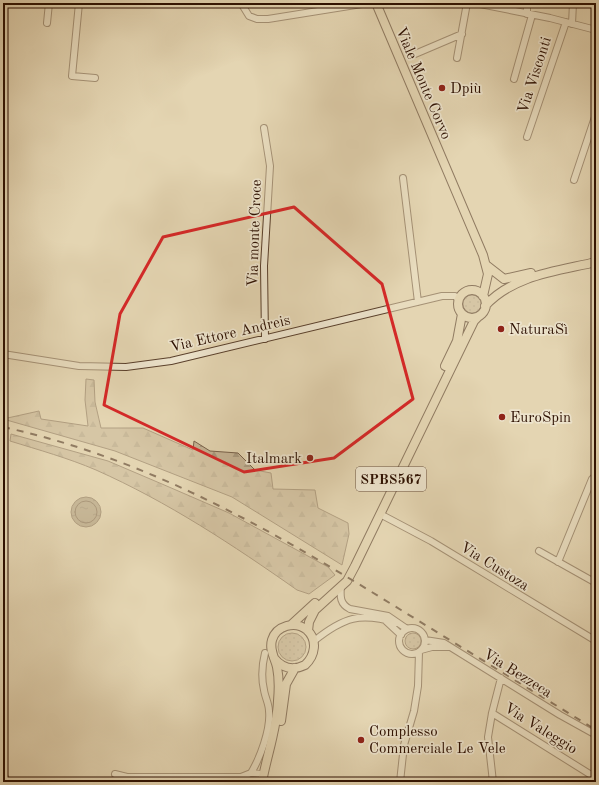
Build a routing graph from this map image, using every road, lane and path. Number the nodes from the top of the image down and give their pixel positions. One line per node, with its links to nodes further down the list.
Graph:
1 (49, 3): 13 (street)
2 (79, 3): 19 (street)
3 (241, 3): 11 (street)
4 (368, 3): 10 (street)
5 (376, 3): 26 (main road, Viale Monte Corvo)
6 (467, 3): 16 (street)
7 (475, 3): 12 (street)
8 (527, 3): 12 (street)
9 (573, 3): 14 (street, Via Visconti)
10 (365, 4): 11 (street)
11 (325, 6)
12 (530, 15): 14 (street); 20 (street)
13 (47, 23)
14 (569, 23): 15 (street); 23 (street, Via Visconti)
15 (596, 30)
16 (462, 34): 17 (street); 18 (street)
17 (415, 54)
18 (457, 58)
19 (95, 78)
20 (514, 79)
21 (596, 114): 25 (street)
22 (264, 128): 38 (street, Via monte Croce)
23 (527, 137)
24 (403, 178): 34 (street)
25 (574, 180)
26 (478, 246): 29 (main road, Viale Monte Corvo); 31 (main road)
27 (596, 258): 30 (main road)
28 (596, 262): 35 (main road)
29 (486, 265): 30 (main road); 32 (main road)
30 (523, 275): 32 (main road)
31 (472, 290): 32 (main road); 33 (main road)
32 (484, 296): 35 (main road)
33 (459, 300): 34 (street, Via Ettore Andreis); 36 (main road)
34 (418, 302): 38 (street, Via Ettore Andreis)
35 (486, 306): 37 (main road)
36 (462, 314): 37 (main road); 48 (main road, SPBS567)
37 (479, 316): 41 (main road, SPBS567)
38 (265, 339): 39 (street, Via Ettore Andreis)
39 (3, 354)
40 (596, 475): 43 (street)
41 (380, 514): 45 (main road, SPBS567); 54 (street, Via Custoza)
42 (539, 551): 43 (street)
43 (558, 562): 44 (street)
44 (596, 583)
45 (342, 586): 47 (street, Via Bezzeca); 50 (main road, SPBS567)
46 (385, 620): 47 (street, Via Bezzeca); 51 (street); 53 (street, Via Bezzeca)
47 (397, 623): 49 (street, Via Bezzeca)
48 (291, 625): 50 (main road); 58 (main road)
49 (407, 629): 51 (street); 52 (street, Via Bezzeca)
50 (308, 631): 53 (main road)
51 (401, 635): 56 (street)
52 (425, 640): 55 (street, Via Bezzeca); 56 (street)
53 (314, 641): 59 (main road)
54 (596, 641)
55 (450, 648): 56 (street); 60 (street, Via Bezzeca)
56 (420, 651): 69 (street)
57 (265, 653): 63 (street)
58 (274, 658): 59 (main road); 67 (main road)
59 (295, 668): 67 (main road)
60 (501, 678): 61 (street); 62 (street, Via Bezzeca)
61 (492, 713): 66 (street, Via Valeggio); 70 (street)
62 (596, 735)
63 (251, 773): 65 (street); 67 (street)
64 (3, 774): 68 (street)
65 (115, 774)
66 (596, 778)
67 (264, 779)
68 (8, 782)
69 (400, 782)
70 (492, 782)

